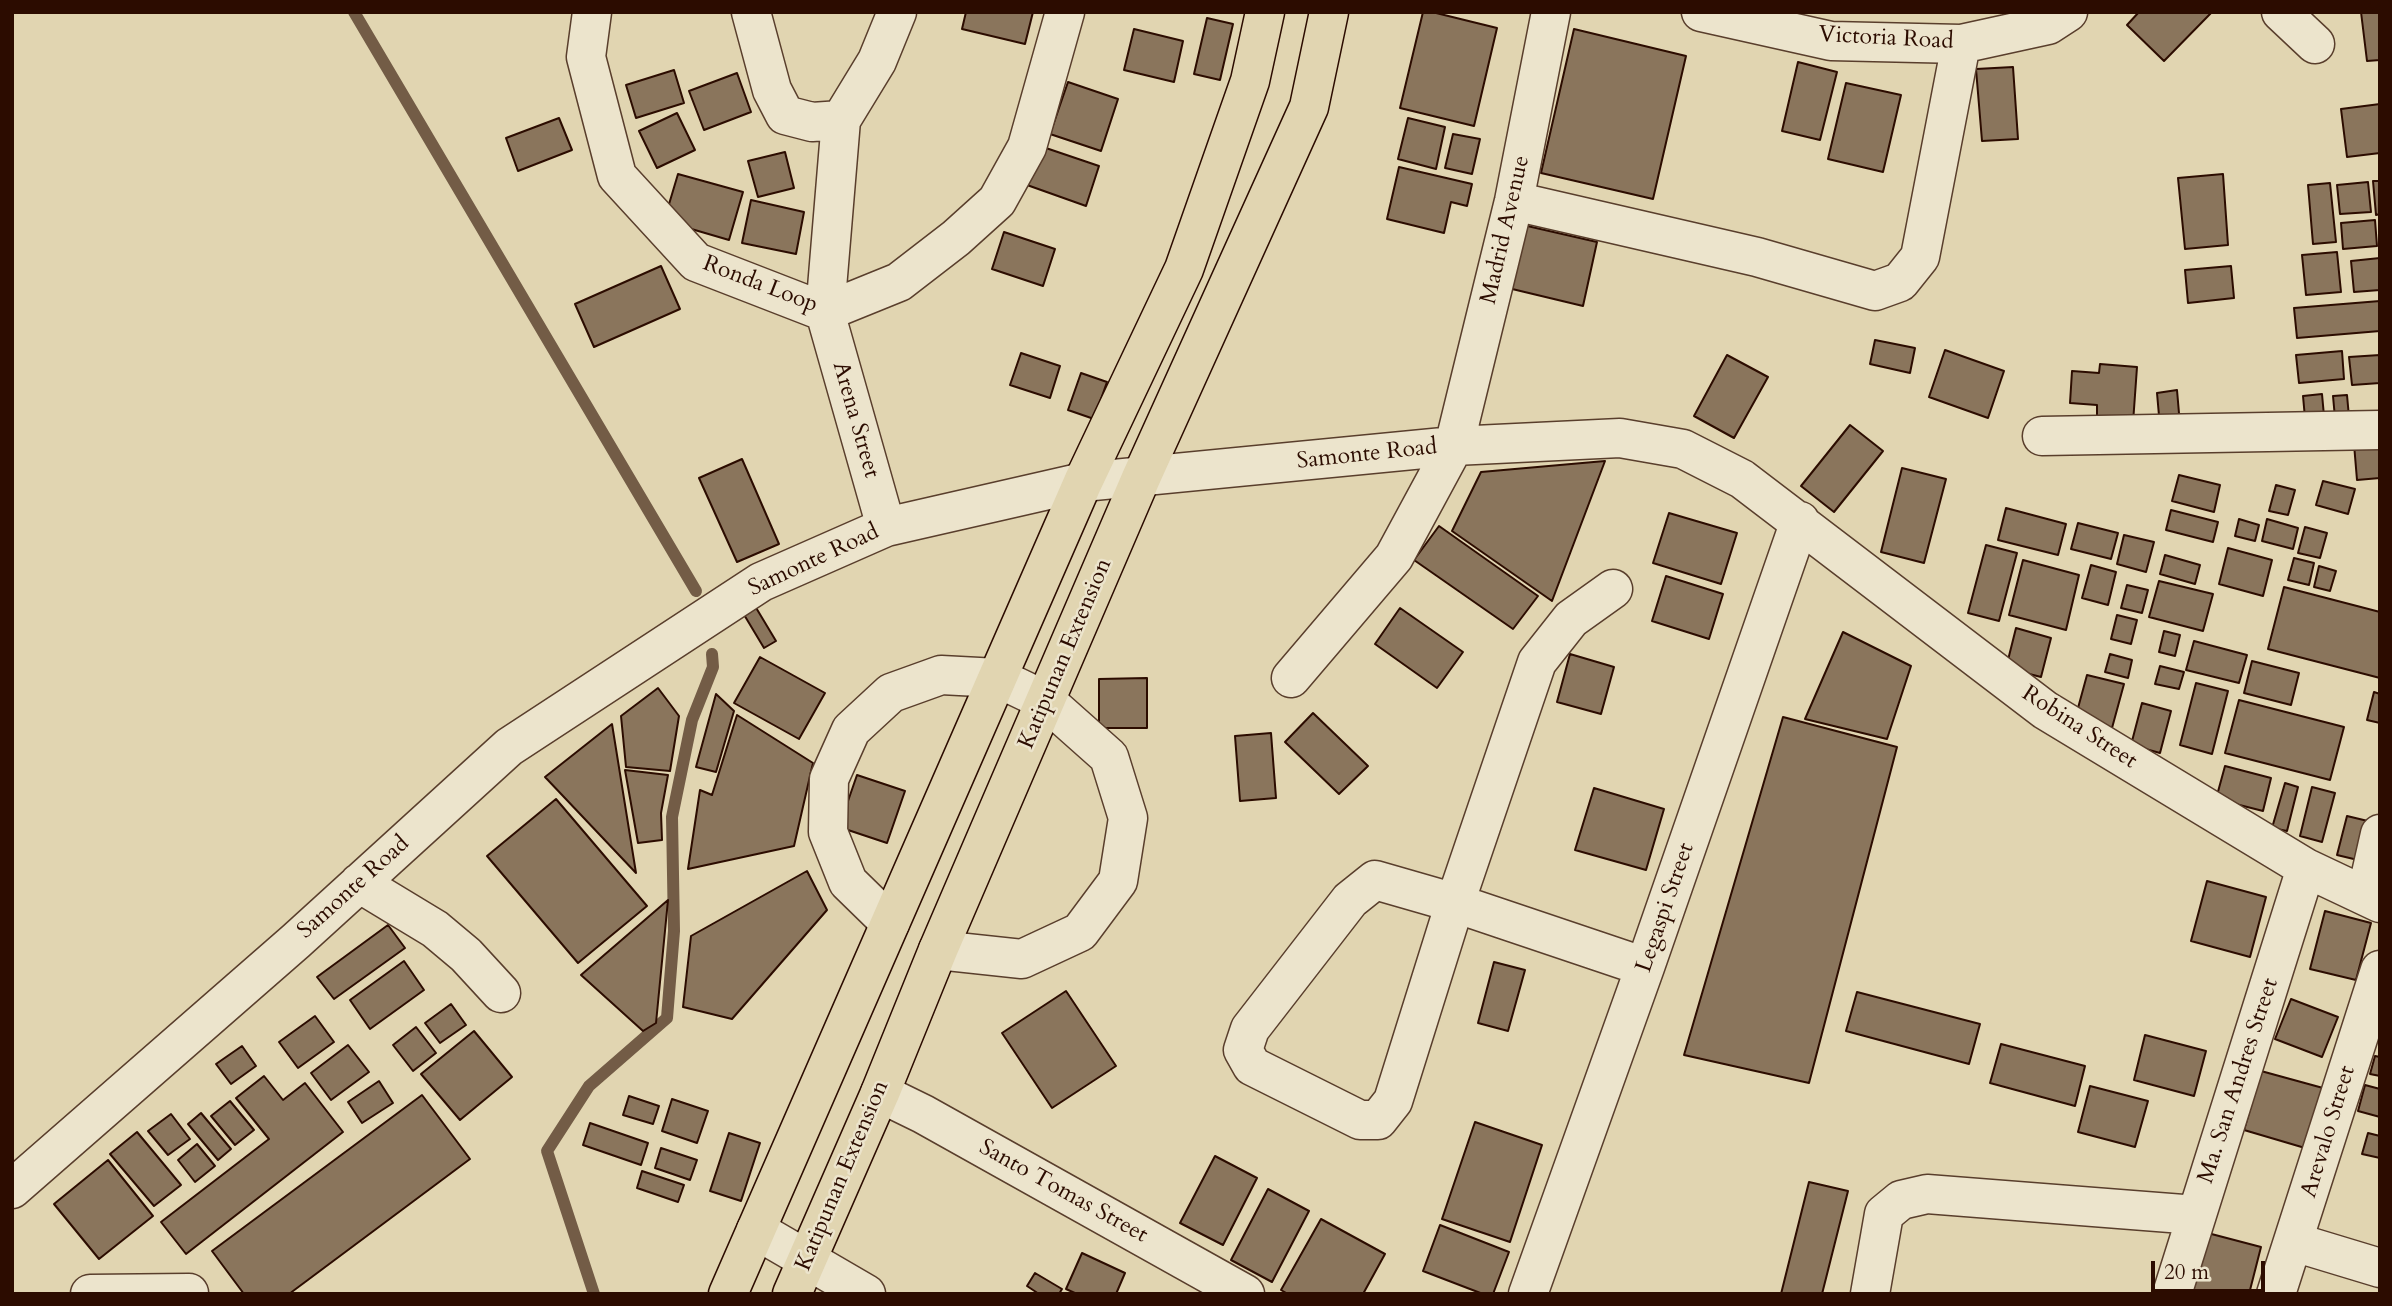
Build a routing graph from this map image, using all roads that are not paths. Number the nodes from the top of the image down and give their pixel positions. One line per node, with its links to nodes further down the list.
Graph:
1 (592, 12): 15 (street, Ronda Loop)
2 (751, 12): 13 (street)
3 (897, 12): 13 (street)
4 (1065, 12): 15 (street, Ronda Loop)
5 (1265, 12): 20 (main road)
6 (1329, 12): 19 (main road, Katipunan Extension)
7 (1551, 12): 14 (street, Madrid Avenue)
8 (1701, 12): 11 (street, Victoria Road)
9 (2068, 12): 11 (street, Victoria Road)
10 (2281, 12): 12 (street)
11 (1961, 44): 14 (street)
12 (2315, 44)
13 (841, 120): 15 (street, Arena Street)
14 (1514, 201): 18 (street, Madrid Avenue)
15 (825, 312): 22 (street, Arena Street)
16 (2380, 430): 17 (street)
17 (2042, 436)
18 (1454, 446): 19 (street, Samonte Road); 21 (street, Samonte Road); 25 (street, Madrid Avenue)
19 (1141, 478): 20 (street, Samonte Road); 26 (main road, Katipunan Extension)
20 (1083, 482): 22 (street, Samonte Road); 24 (main road)
21 (1800, 521): 28 (street, Robina Street); 34 (street, Legaspi Street)
22 (886, 527): 29 (street, Samonte Road)
23 (1614, 589): 31 (street)
24 (998, 678): 26 (street); 32 (main road); 32 (street)
25 (1291, 678)
26 (1046, 701): 33 (main road, Katipunan Extension); 33 (street)
27 (2380, 834): 30 (street)
28 (2306, 868): 30 (street, Robina Street); 39 (street, Ma. San Andres Street)
29 (359, 883): 36 (street); 38 (street, Samonte Road)
30 (2373, 899)
31 (1455, 903): 31 (street); 34 (street)
32 (890, 923): 40 (main road)
33 (938, 950): 37 (main road, Katipunan Extension)
34 (1646, 967): 50 (street, Legaspi Street)
35 (2380, 970): 41 (street, Arevalo Street)
36 (500, 993)
37 (880, 1093): 42 (main road, Katipunan Extension); 49 (street, Santo Tomas Street)
38 (12, 1189)
39 (2196, 1215): 51 (street); 52 (street, Ma. San Andres Street)
40 (756, 1230): 42 (street); 46 (main road)
41 (2294, 1242): 43 (street); 53 (street, Arevalo Street)
42 (808, 1260): 47 (main road, Katipunan Extension); 48 (street)
43 (2380, 1268)
44 (189, 1293): 45 (street)
45 (90, 1294)
46 (728, 1294)
47 (792, 1294)
48 (866, 1294)
49 (1245, 1294)
50 (1528, 1294)
51 (1870, 1294)
52 (2172, 1294)
53 (2276, 1294)

